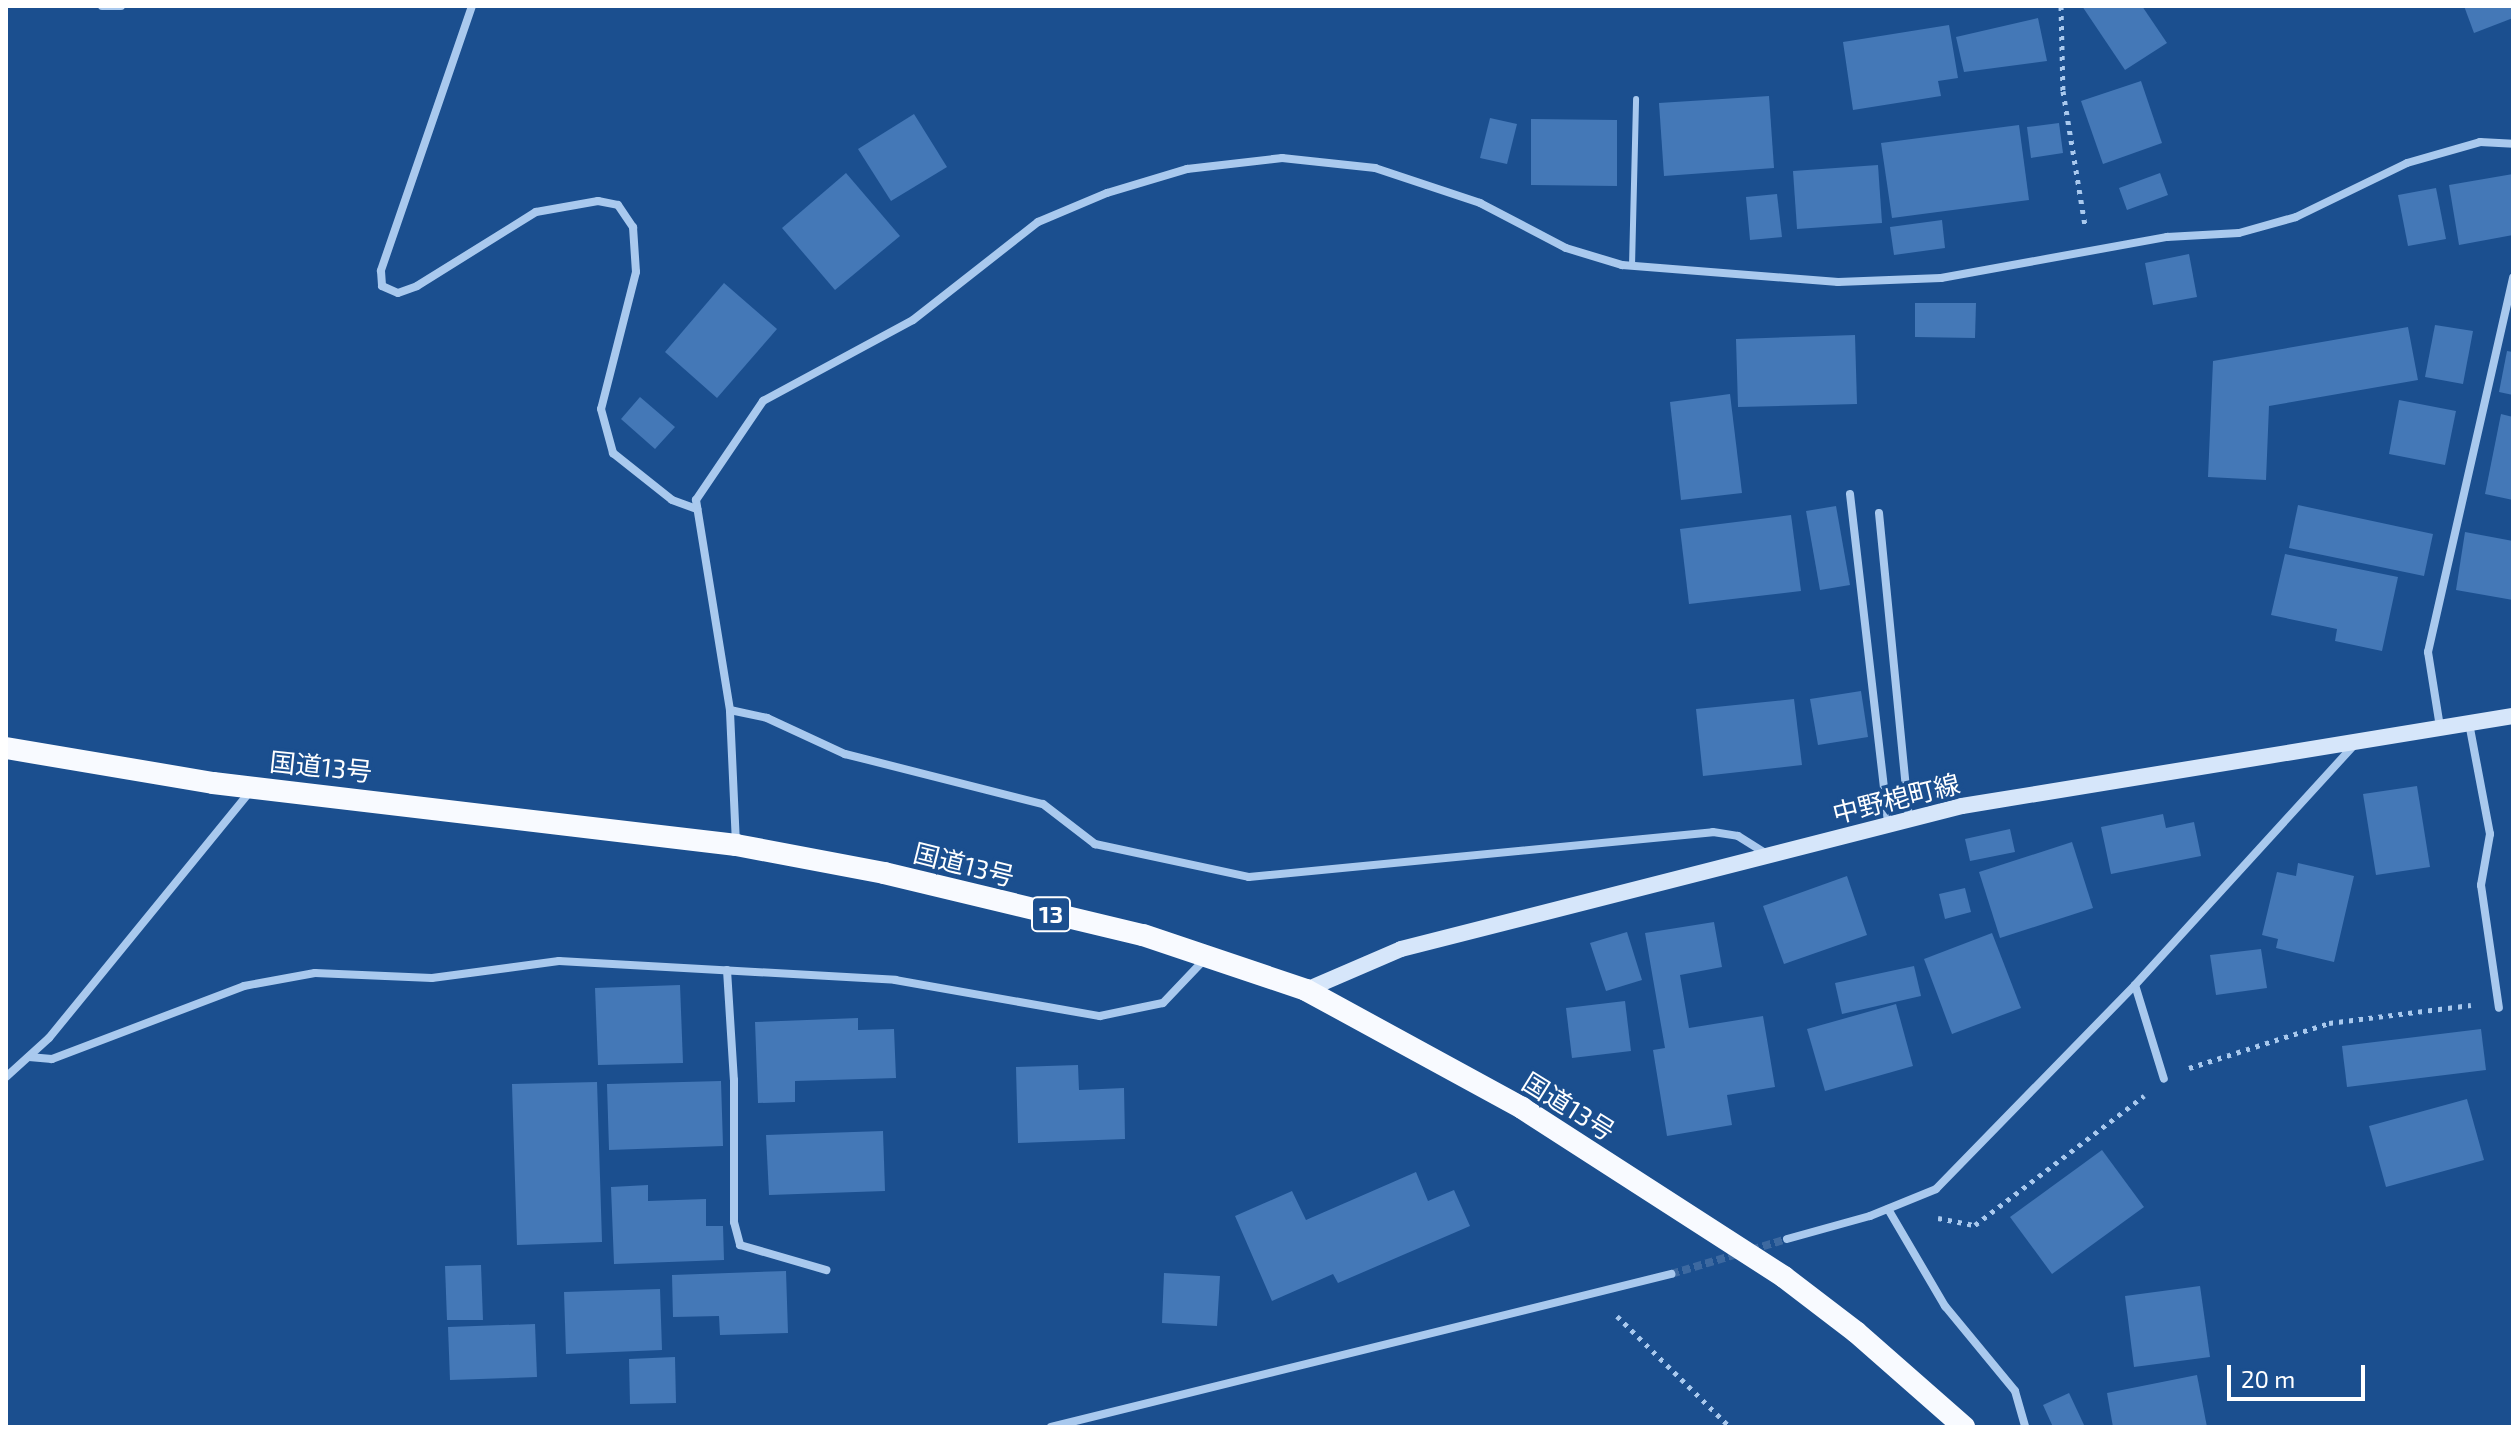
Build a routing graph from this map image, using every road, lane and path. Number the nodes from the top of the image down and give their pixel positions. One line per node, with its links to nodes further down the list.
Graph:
1 (102, 6): 2 (street)
2 (121, 6)
3 (472, 6): 11 (street)
4 (2061, 6): 7 (path)
5 (1636, 99): 8 (lane)
6 (2513, 144): 7 (street)
7 (2089, 251): 8 (street)
8 (1632, 266): 11 (street)
9 (2513, 278): 16 (street)
10 (1850, 494): 21 (street)
11 (697, 509): 13 (street)
12 (1879, 513): 20 (street)
13 (730, 710): 22 (street); 23 (street)
14 (2513, 716): 15 (main road, 中野梍町線)
15 (2469, 723): 16 (main road, 中野梍町線); 28 (street)
16 (2440, 728): 17 (main road, 中野梍町線)
17 (2357, 742): 20 (main road, 中野梍町線); 26 (street)
18 (6, 748): 19 (highway, 国道13号 / 13)
19 (254, 787): 22 (highway, 国道13号 / 13); 29 (street)
20 (1909, 818): 21 (main road, 中野梍町線)
21 (1888, 823): 23 (main road, 中野梍町線)
22 (736, 845): 24 (highway, 国道13号 / 13)
23 (1769, 856): 27 (main road, 中野梍町線)
24 (1207, 957): 25 (street); 27 (highway, 国道13号 / 13)
25 (727, 970): 29 (street); 35 (street)
26 (2135, 985): 31 (street); 32 (street)
27 (1306, 990): 40 (highway, 国道13号 / 13)
28 (2499, 1008): 31 (path)
29 (29, 1057): 30 (street)
30 (6, 1077)
31 (2164, 1079): 32 (path)
32 (1909, 1201): 33 (street)
33 (1888, 1209): 34 (street); 41 (street)
34 (1787, 1239)
35 (826, 1270)
36 (1671, 1274): 37 (street)
37 (1593, 1293): 38 (street); 39 (path)
38 (1051, 1427)
39 (1730, 1427)
40 (1964, 1427)
41 (2025, 1427)

